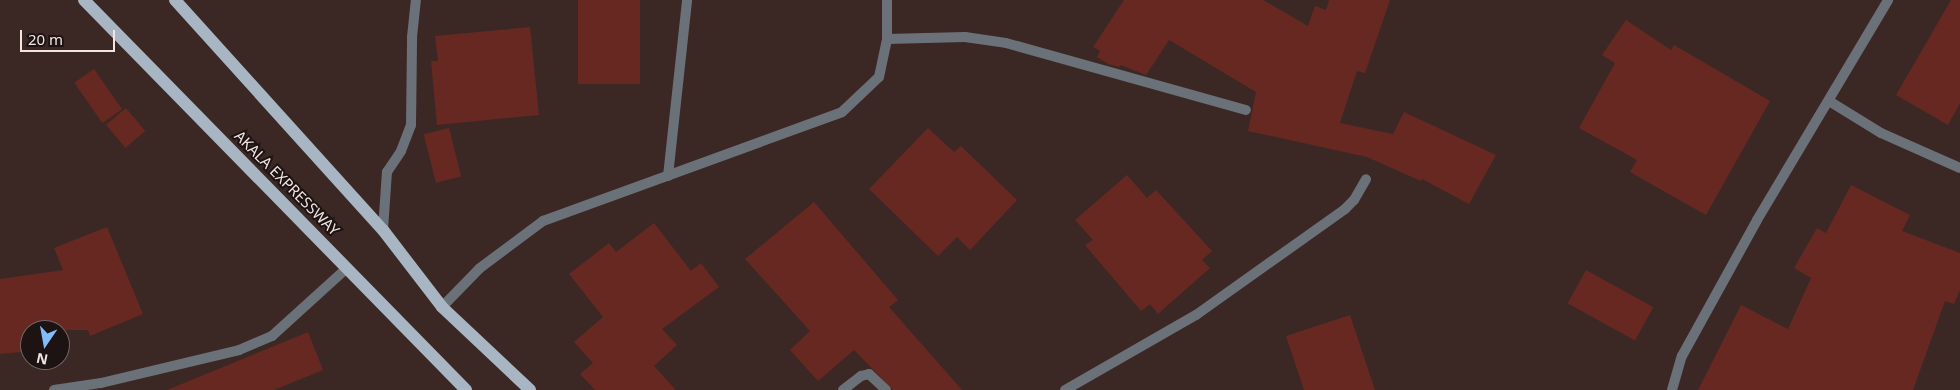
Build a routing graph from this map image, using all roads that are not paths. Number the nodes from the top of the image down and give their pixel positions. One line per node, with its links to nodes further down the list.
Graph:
1 (84, 0): 14 (main road, AKALA EXPRESSWAY)
2 (175, 0): 13 (main road)
3 (416, 0): 13 (street)
4 (688, 0): 11 (street)
5 (887, 0): 7 (street)
6 (1888, 0): 8 (street)
7 (887, 40): 9 (street); 11 (street)
8 (1829, 101): 10 (street); 22 (street)
9 (1246, 110)
10 (1960, 168)
11 (668, 176): 15 (street)
12 (1366, 179): 21 (street)
13 (383, 230): 15 (main road)
14 (347, 268): 16 (street); 17 (main road, AKALA EXPRESSWAY)
15 (442, 307): 18 (main road)
16 (54, 390)
17 (466, 390)
18 (530, 390)
19 (843, 390): 20 (street)
20 (886, 390)
21 (1065, 390)
22 (1672, 390)

